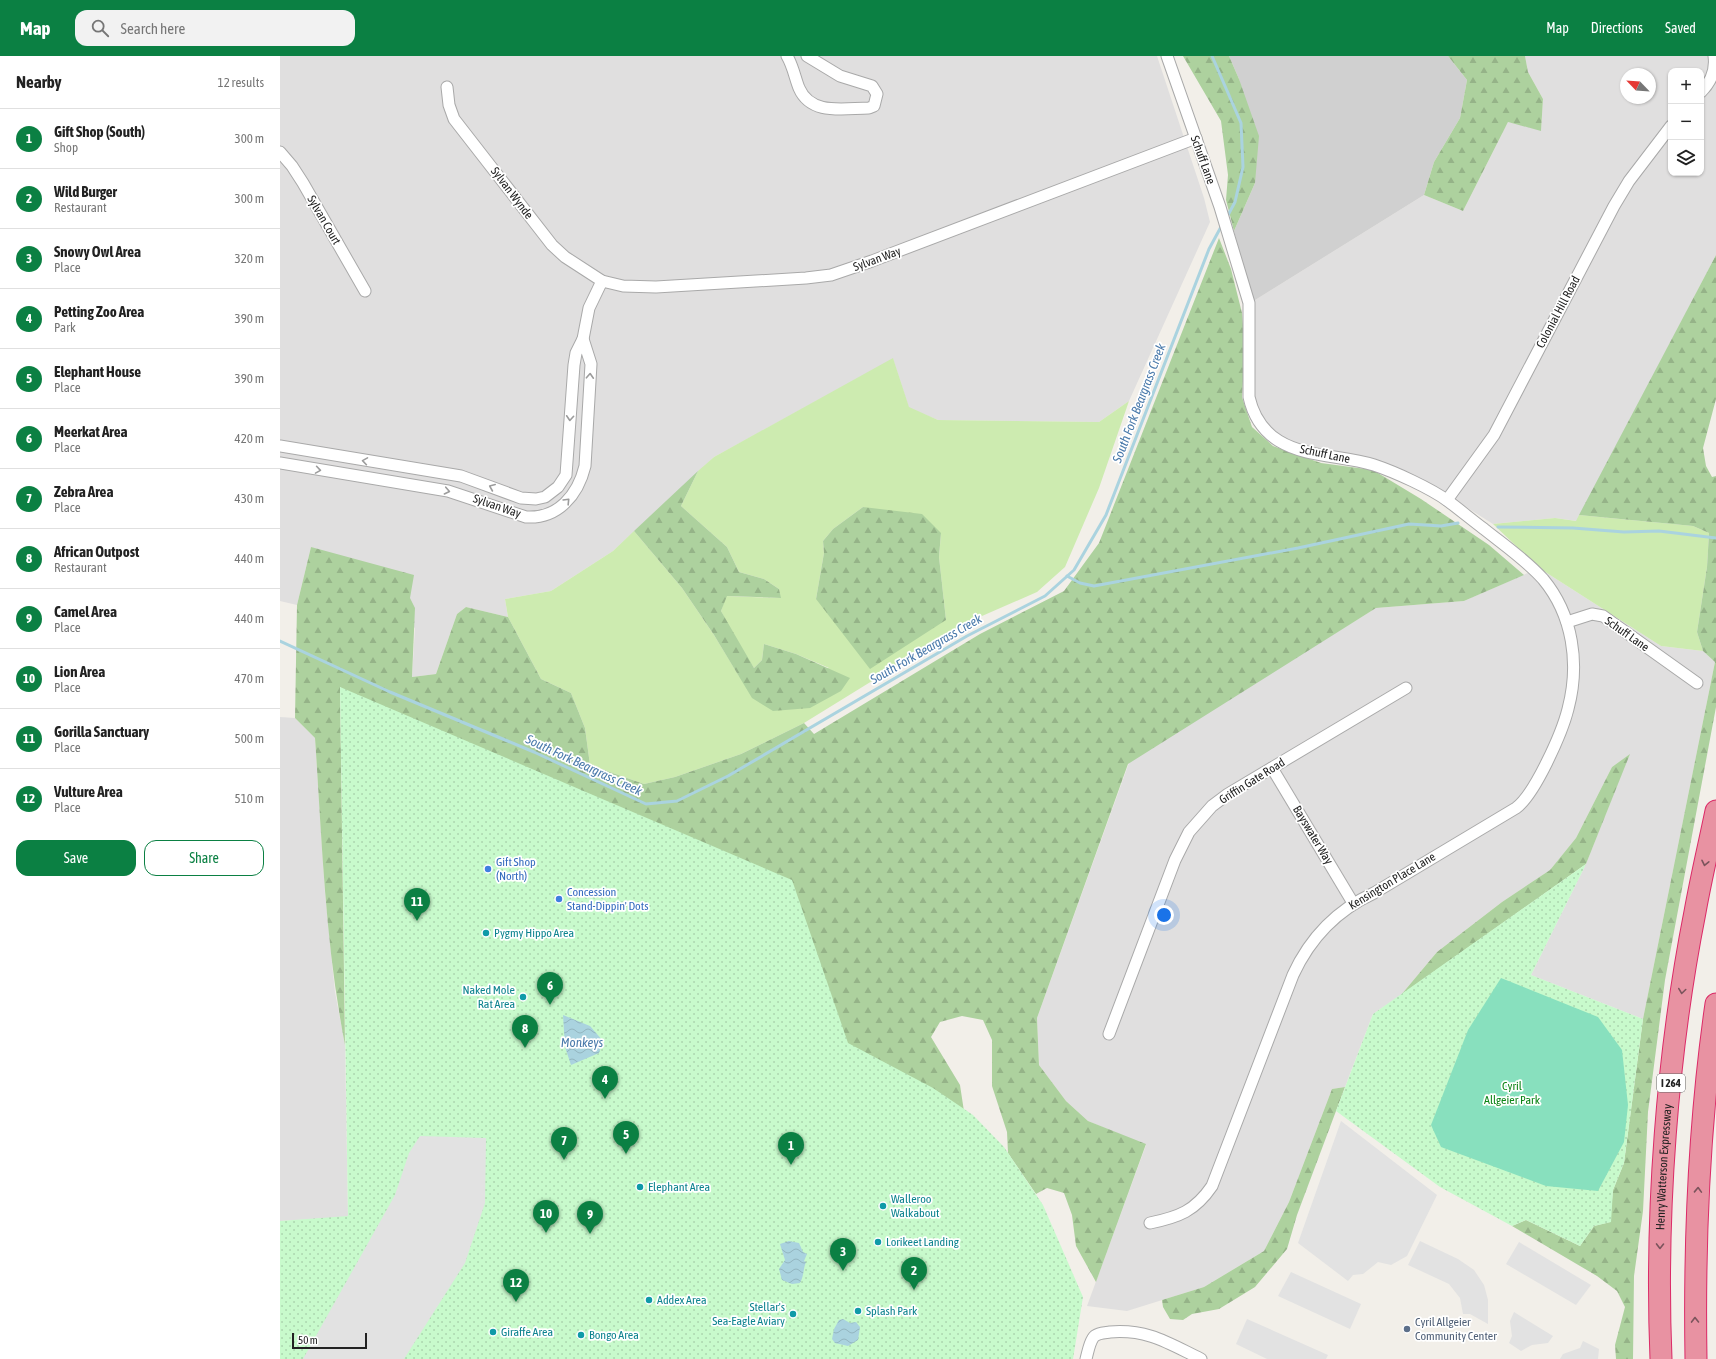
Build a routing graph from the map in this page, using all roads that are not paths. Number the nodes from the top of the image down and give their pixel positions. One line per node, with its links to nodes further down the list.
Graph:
1 (787, 56): 2 (street)
2 (807, 56)
3 (1167, 56): 8 (street, Schuff Lane)
4 (1714, 56): 6 (street)
5 (447, 87): 10 (street, Sylvan Wynde)
6 (1704, 88)
7 (1668, 130): 16 (street, Colonial Hill Road)
8 (1196, 138): 10 (street, Sylvan Way); 16 (street, Schuff Lane)
9 (280, 152): 11 (street, Sylvan Court)
10 (602, 280): 12 (street, Sylvan Way)
11 (365, 291)
12 (583, 339): 15 (street, Sylvan Way, one-way to 15); 17 (street, Sylvan Way, one-way to 12)
13 (280, 446): 15 (street, Sylvan Way, one-way to 13)
14 (280, 463): 17 (street, Sylvan Way, one-way to 17)
15 (508, 494): 17 (street)
16 (1447, 500): 18 (street, Schuff Lane)
17 (502, 509)
18 (1567, 622): 19 (street, Schuff Lane); 23 (street, Kensington Place Lane)
19 (1697, 683)
20 (1406, 688): 21 (street, Griffin Gate Road)
21 (1272, 768): 23 (street, Bayswater Way); 25 (street, Griffin Gate Road)
22 (1716, 811): 29 (highway, Henry Watterson Expressway / I 264, one-way to 29)
23 (1353, 903): 26 (street, Kensington Place Lane)
24 (1716, 1004): 30 (highway, one-way to 24)
25 (1109, 1034)
26 (1150, 1223)
27 (1086, 1359): 28 (street)
28 (1201, 1359)
29 (1661, 1359)
30 (1696, 1359)

